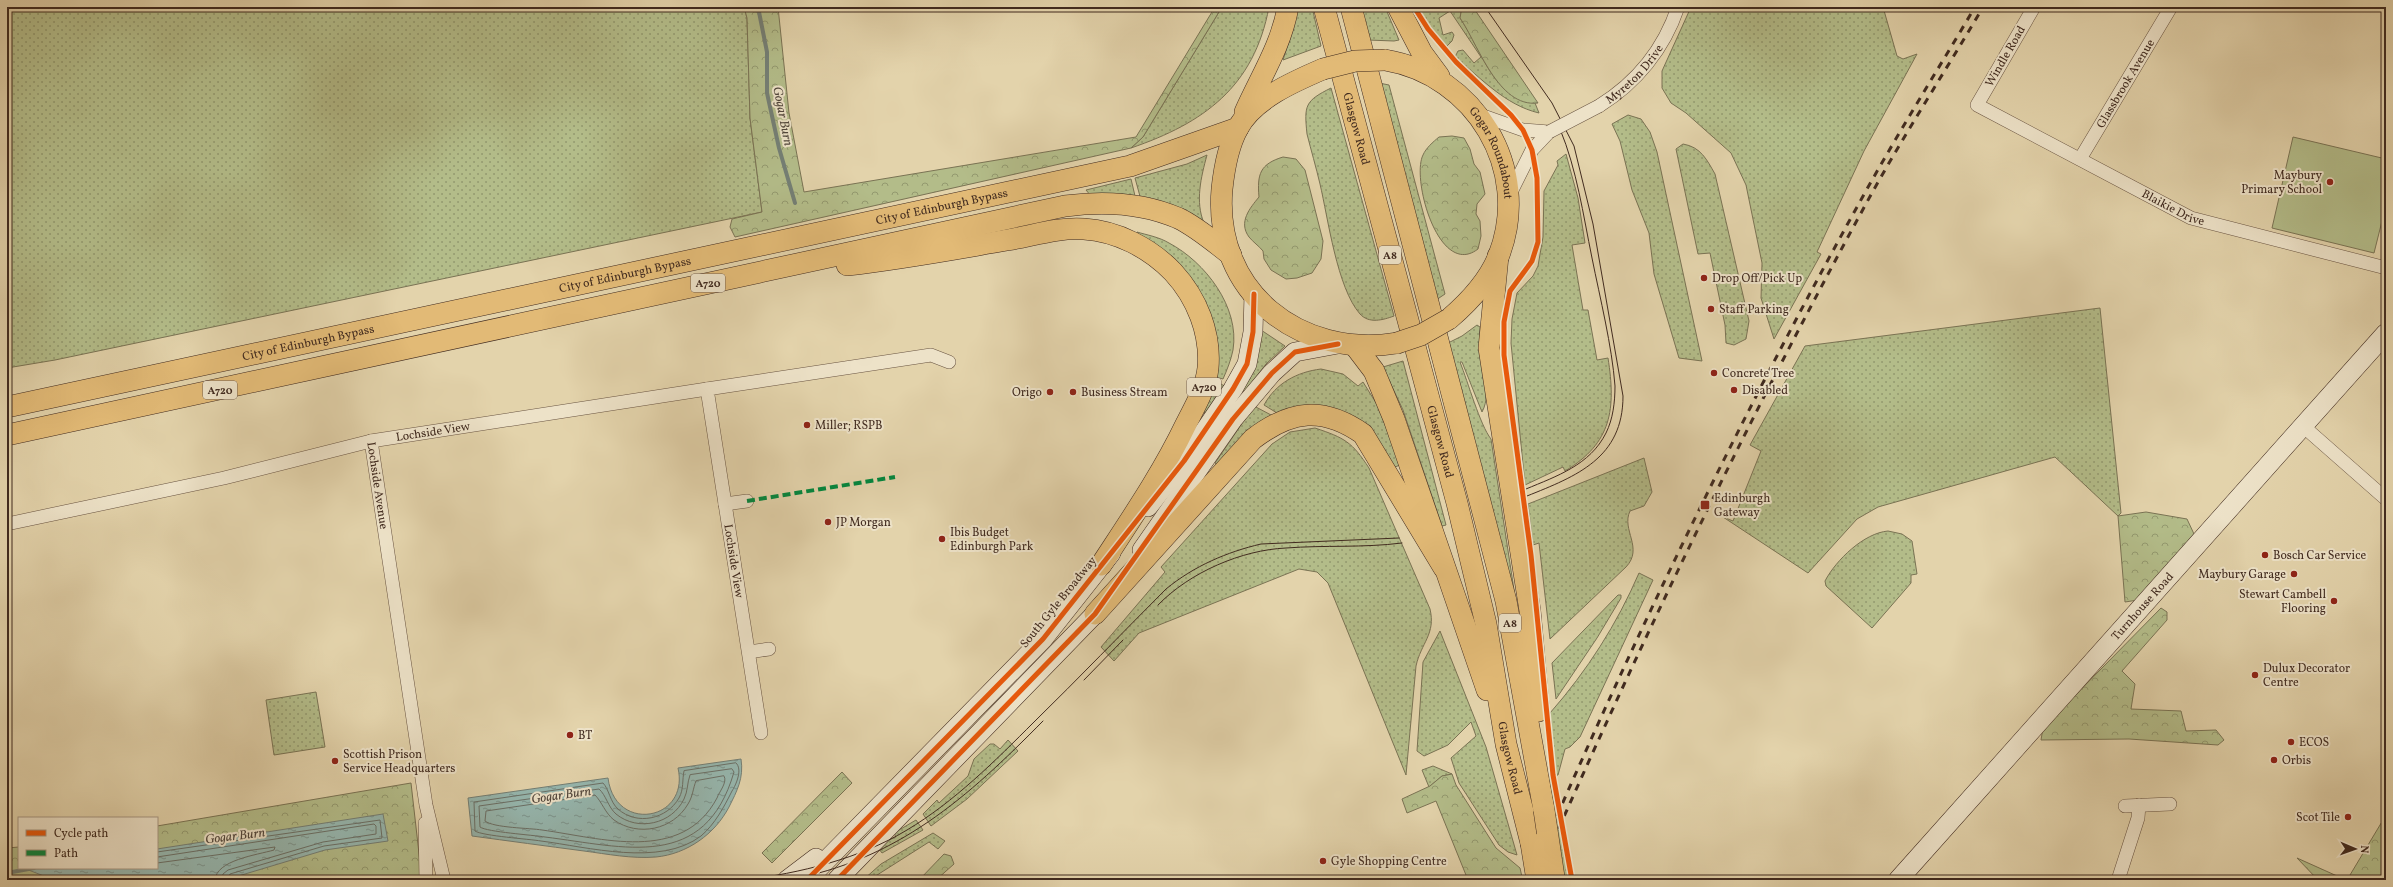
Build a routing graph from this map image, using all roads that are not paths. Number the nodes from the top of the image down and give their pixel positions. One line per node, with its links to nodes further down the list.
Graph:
1 (1288, 7): 11 (main road)
2 (1324, 7): 40 (main road, Glasgow Road / A8)
3 (1351, 7): 41 (main road, Glasgow Road / A8)
4 (1398, 7): 8 (main road)
5 (1678, 7): 12 (street, Myreton Drive, bridge)
6 (2034, 7): 9 (street, Windle Road)
7 (2171, 7): 13 (street, Glassbrook Avenue)
8 (1443, 81): 10 (main road, Gogar Roundabout); 11 (main road, Gogar Roundabout, bridge)
9 (1977, 105): 13 (street, Blaikie Drive)
10 (1478, 114): 12 (street); 14 (main road, Gogar Roundabout)
11 (1239, 126): 15 (main road, Gogar Roundabout); 23 (main road, City of Edinburgh Bypass / A720)
12 (1549, 132): 14 (street, Myreton Drive)
13 (2080, 159): 17 (street, Blaikie Drive)
14 (1509, 197): 16 (main road, Gogar Roundabout)
15 (1231, 255): 18 (main road, City of Edinburgh Bypass / A720); 19 (main road, Gogar Roundabout)
16 (1498, 256): 21 (main road, Gogar Roundabout, bridge); 41 (main road)
17 (2386, 268)
18 (746, 276): 28 (main road, City of Edinburgh Bypass / A720); 34 (main road, A720)
19 (1254, 294): 21 (main road, Gogar Roundabout); 34 (street, South Gyle Broadway)
20 (2386, 333): 27 (street, Turnhouse Road)
21 (1346, 345): 35 (main road); 36 (street)
22 (949, 362): 24 (street, Lochside View)
23 (104, 387): 25 (main road, A720); 26 (main road, City of Edinburgh Bypass / A720)
24 (707, 389): 29 (street, Lochside View); 32 (street, Lochside View)
25 (7, 399)
26 (7, 407)
27 (2303, 426): 30 (street); 53 (street, Turnhouse Road)
28 (7, 435)
29 (371, 441): 33 (street, Lochside Avenue); 43 (street, Lochside Avenue)
30 (2386, 499)
31 (747, 501): 32 (street)
32 (725, 504): 38 (street, Lochside View)
33 (7, 524)
34 (1101, 565): 46 (street, South Gyle Broadway)
35 (1444, 568): 36 (main road); 40 (main road)
36 (1095, 614): 52 (street)
37 (769, 649): 38 (street)
38 (749, 652): 39 (street, Lochside View)
39 (761, 734)
40 (1506, 744): 47 (main road, Glasgow Road / A8, bridge)
41 (1542, 790): 47 (main road, Glasgow Road / A8, bridge)
42 (2170, 804): 45 (street)
43 (426, 805): 48 (street, Lochside Avenue); 49 (street, Lochside Avenue)
44 (2125, 806): 45 (street)
45 (2139, 806): 54 (street)
46 (855, 830): 50 (street); 51 (street, South Gyle Broadway)
47 (1549, 879)
48 (426, 880)
49 (444, 880)
50 (787, 880)
51 (807, 880)
52 (837, 880)
53 (1898, 880)
54 (2118, 880)

